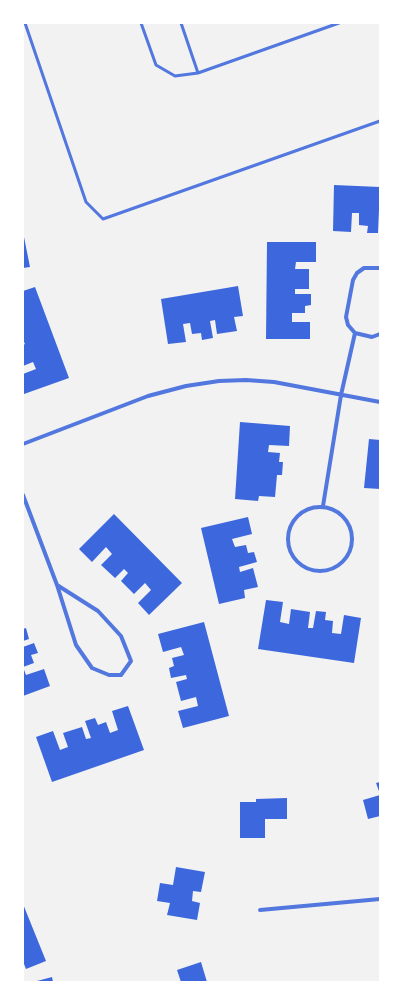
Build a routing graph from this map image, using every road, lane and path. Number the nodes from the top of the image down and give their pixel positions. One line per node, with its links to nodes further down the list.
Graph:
1 (25, 23): 6 (lane)
2 (140, 23): 5 (lane)
3 (181, 23): 5 (lane)
4 (339, 23): 5 (lane)
5 (198, 73)
6 (380, 120)
7 (380, 268): 8 (street)
8 (354, 333): 9 (street); 10 (street)
9 (380, 334)
10 (340, 395): 11 (street); 12 (street); 14 (street)
11 (380, 402)
12 (23, 444)
13 (23, 495): 15 (street)
14 (324, 506): 14 (street)
15 (57, 585): 15 (street)
16 (380, 899): 17 (street)
17 (260, 910)

